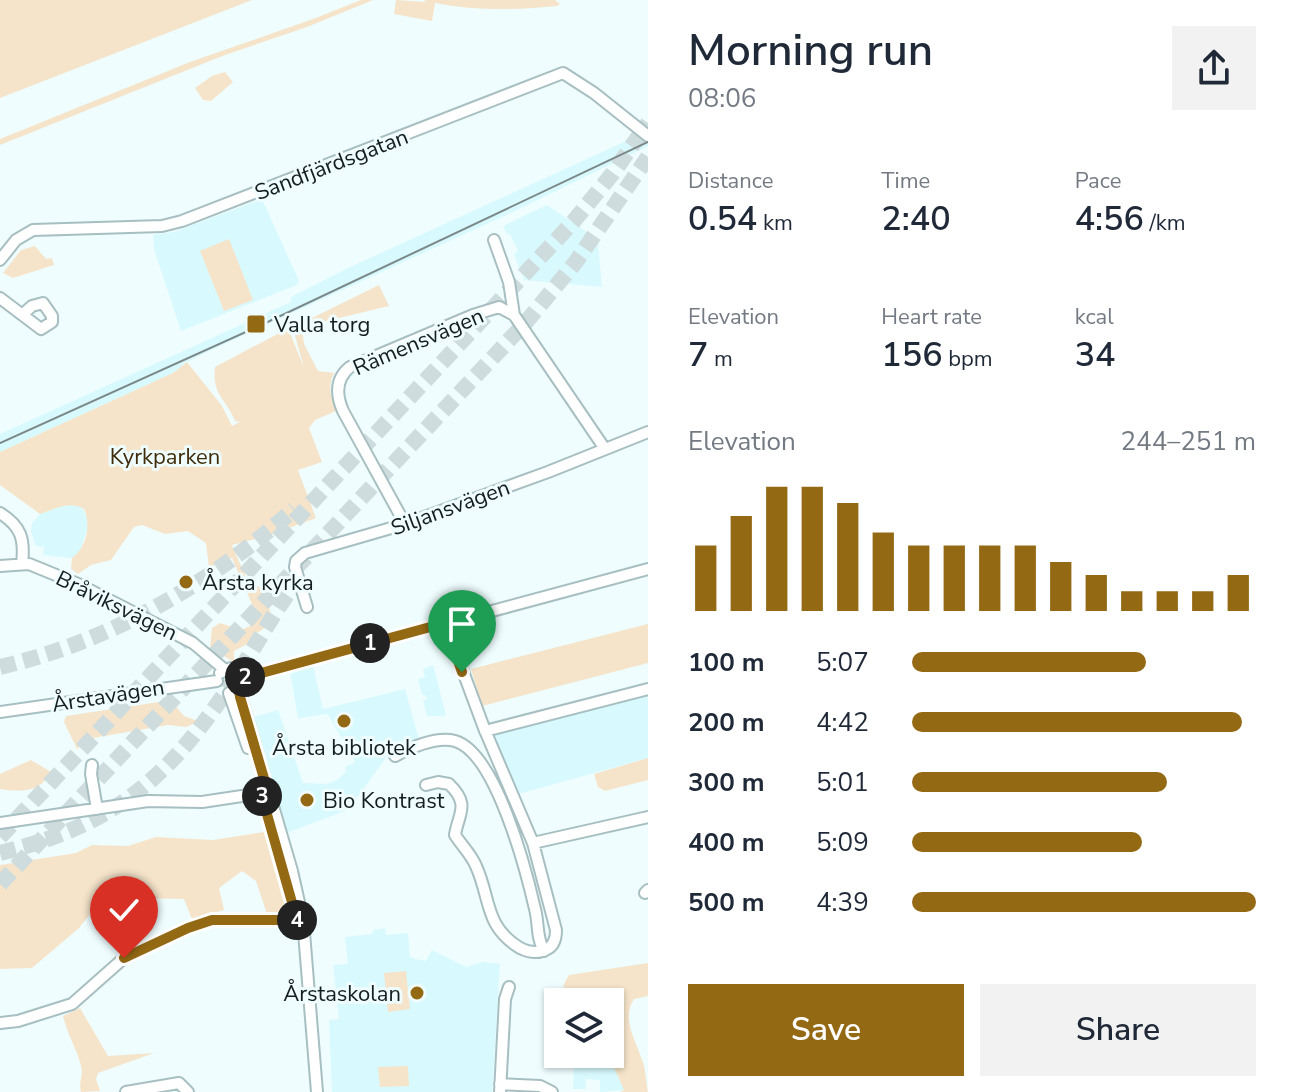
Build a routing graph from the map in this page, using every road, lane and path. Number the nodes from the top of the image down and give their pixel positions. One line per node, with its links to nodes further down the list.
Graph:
1 (648, 136): 3 (street, Sandfjärdsgatan)
2 (494, 240): 6 (street, Rämensvägen)
3 (0, 260)
4 (0, 298): 5 (street)
5 (23, 314)
6 (514, 315): 8 (street, Rämensvägen); 10 (street, Rämensvägen)
7 (648, 432): 8 (street, Siljansvägen)
8 (605, 449): 10 (street, Siljansvägen)
9 (0, 513): 11 (street)
10 (405, 524): 14 (street, Siljansvägen)
11 (22, 564): 12 (street, Bråviksvägen); 16 (street, Bråviksvägen)
12 (0, 566)
13 (648, 569): 15 (street)
14 (307, 607)
15 (445, 623): 17 (street); 22 (street)
16 (224, 669): 17 (street); 18 (street)
17 (243, 678): 20 (street)
18 (217, 681): 20 (street); 21 (street, Årstavägen)
19 (648, 689): 22 (street)
20 (234, 692): 26 (street)
21 (0, 712)
22 (485, 731): 30 (street)
23 (395, 756): 32 (street)
24 (92, 765): 27 (street)
25 (426, 785): 32 (street)
26 (264, 792): 27 (street); 31 (street)
27 (97, 809): 29 (street)
28 (648, 817): 30 (street)
29 (0, 823)
30 (533, 843): 32 (street)
31 (300, 920): 34 (street); 38 (street); 39 (street)
32 (544, 951)
33 (509, 987): 36 (street)
34 (0, 1023)
35 (186, 1088): 37 (street)
36 (500, 1088): 40 (street)
37 (126, 1092)
38 (311, 1092)
39 (317, 1092)
40 (552, 1092)

